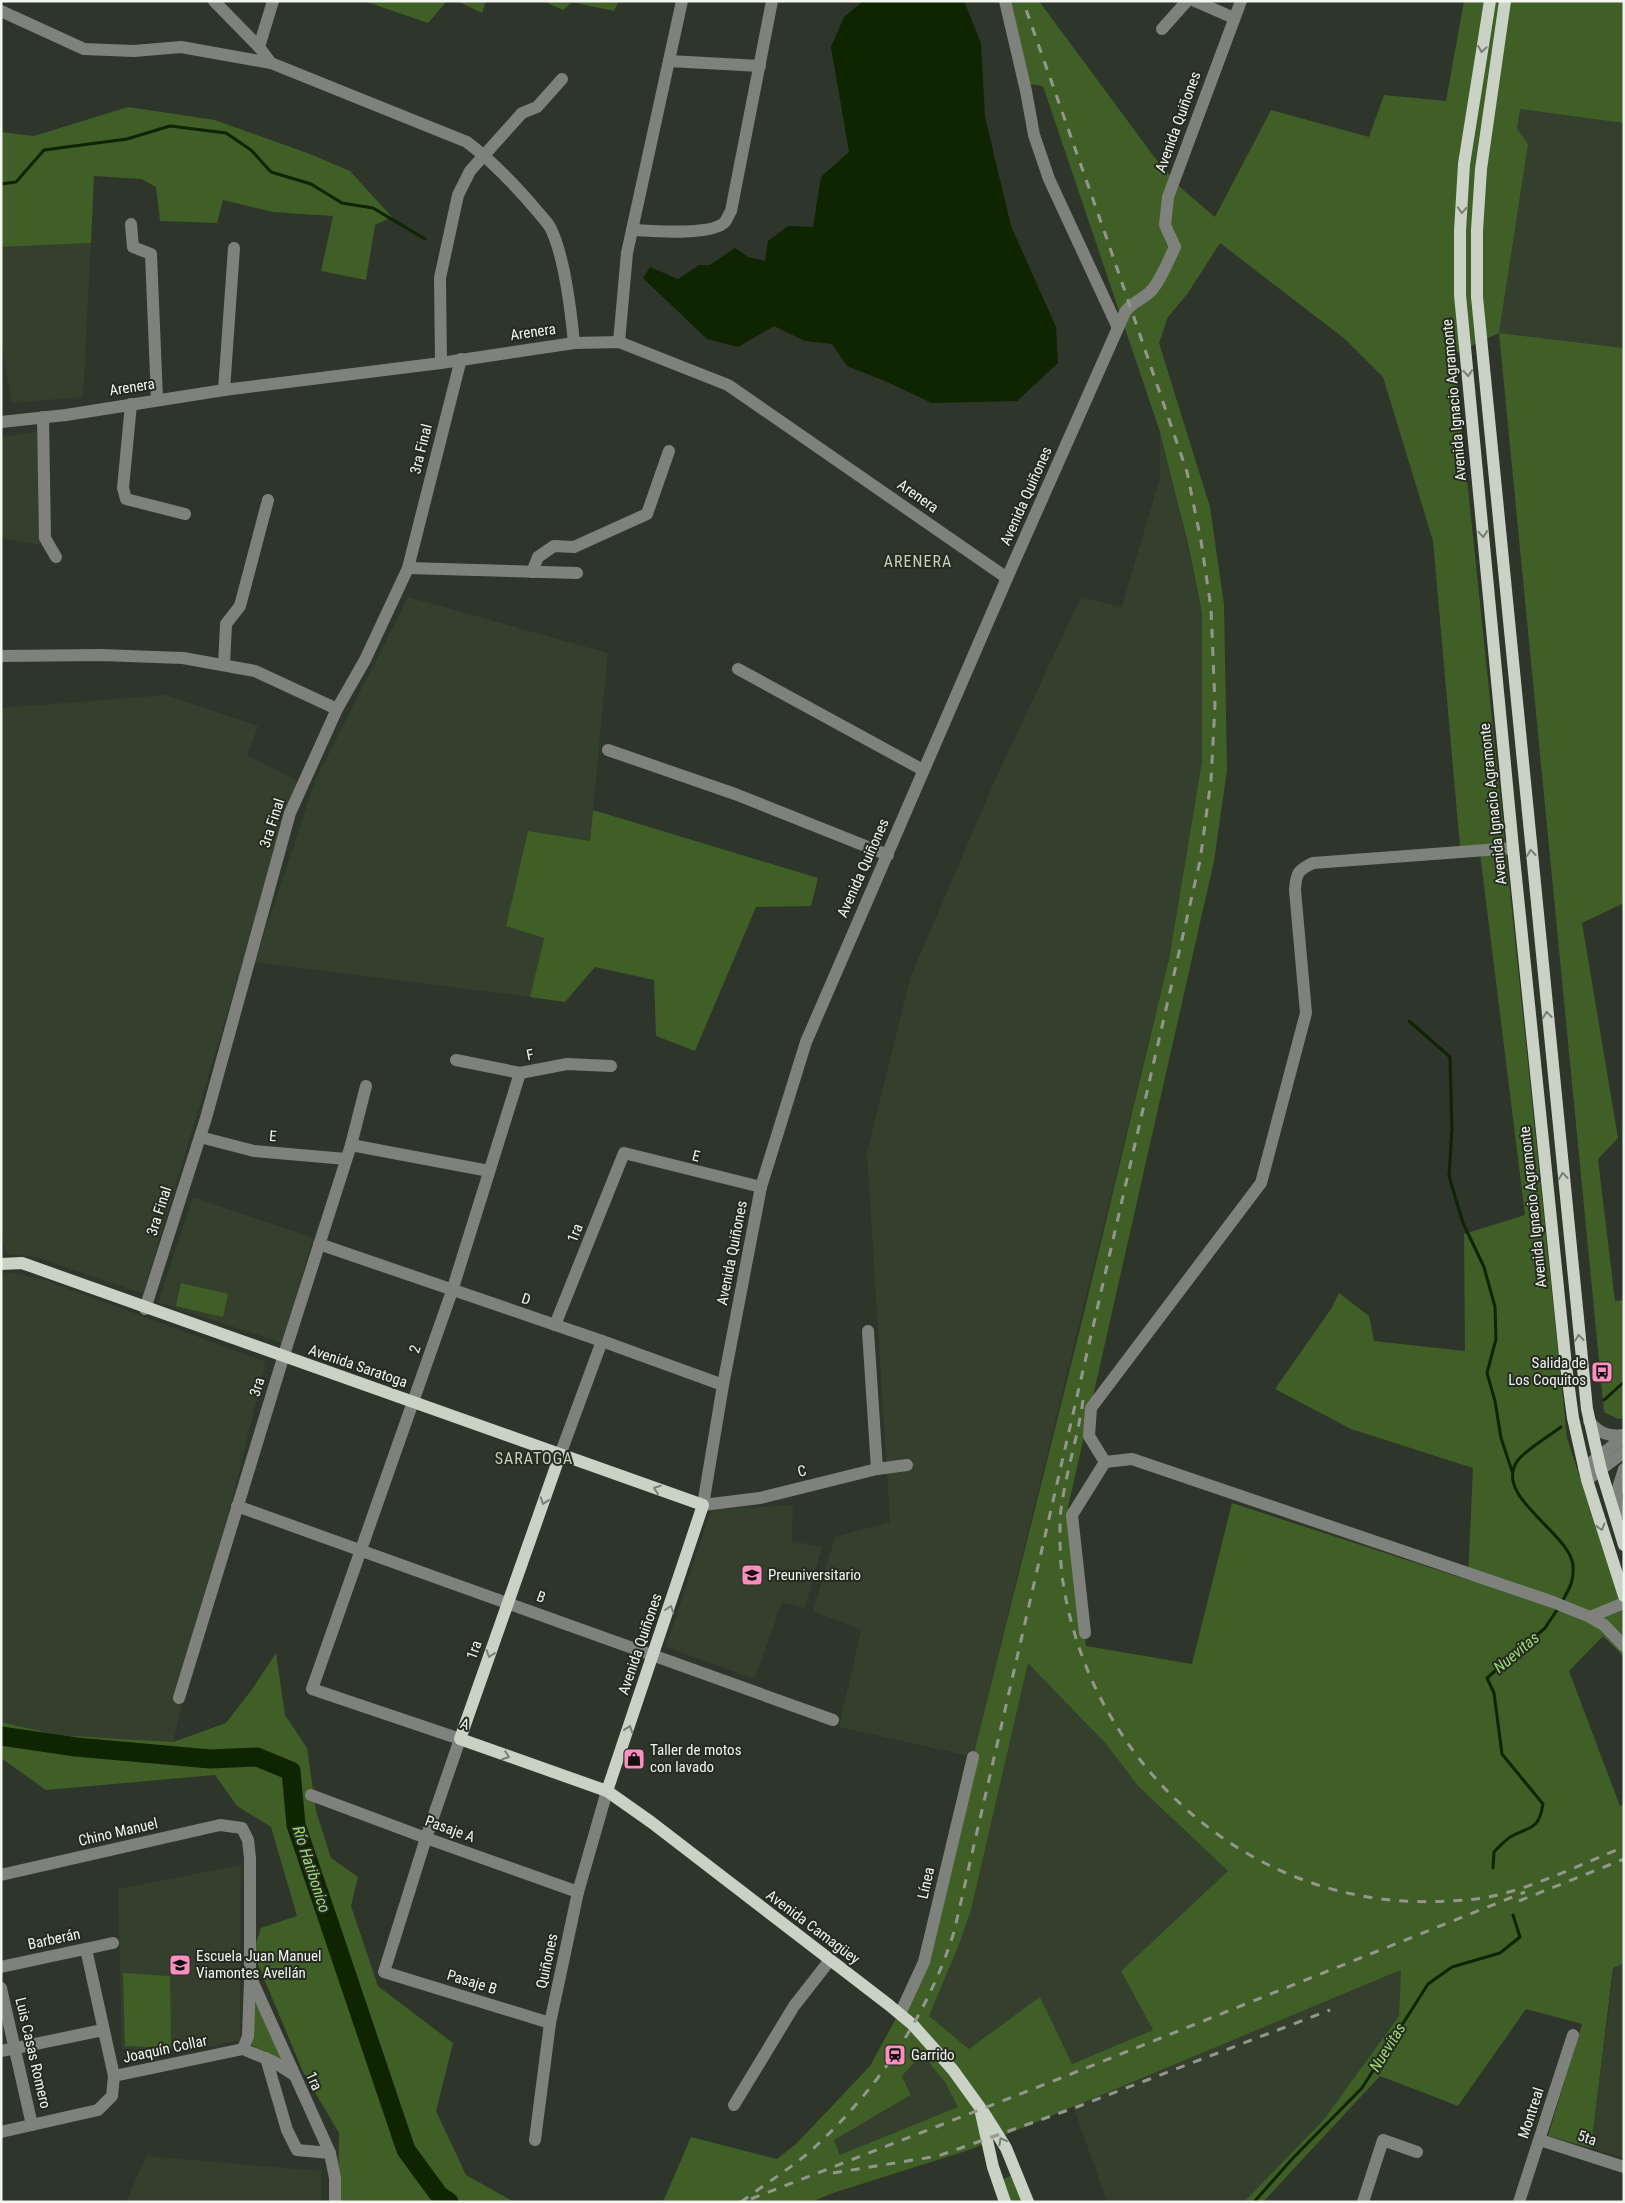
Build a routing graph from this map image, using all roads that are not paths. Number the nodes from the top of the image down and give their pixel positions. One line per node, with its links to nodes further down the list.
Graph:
1 (214, 1): 14 (street)
2 (273, 1): 14 (street)
3 (682, 1): 15 (street)
4 (772, 1): 17 (street)
5 (1004, 1): 23 (street)
6 (1187, 1): 13 (street)
7 (1195, 1): 12 (street)
8 (1240, 1): 12 (street, Avenida Quiñones)
9 (1490, 1): 47 (main road, Avenida Ignacio Agramonte, one-way to 47)
10 (1505, 1): 69 (main road, one-way to 10)
11 (1, 11): 16 (street)
12 (1234, 18): 23 (street, Avenida Quiñones)
13 (1162, 29)
14 (260, 48): 16 (street)
15 (669, 61): 17 (street); 21 (street)
16 (271, 63): 19 (street)
17 (760, 66): 21 (street)
18 (562, 79): 19 (street)
19 (484, 155): 25 (street); 27 (street)
20 (131, 224): 29 (street)
21 (632, 230): 24 (street)
22 (234, 248): 28 (street)
23 (1118, 328): 40 (street, Avenida Quiñones)
24 (619, 342): 25 (street, Arenera); 40 (street, Arenera)
25 (574, 343): 26 (street, Arenera)
26 (461, 360): 27 (street, Arenera); 37 (street, 3ra Final)
27 (441, 363): 28 (street, Arenera)
28 (224, 390): 29 (street, Arenera)
29 (158, 399): 30 (street, Arenera)
30 (131, 404): 31 (street, Arenera); 35 (street)
31 (43, 417): 32 (street, Arenera); 36 (street)
32 (1, 422)
33 (669, 451): 38 (street)
34 (268, 500): 42 (street)
35 (185, 514)
36 (56, 558)
37 (408, 568): 38 (street); 44 (street, 3ra Final)
38 (532, 572): 39 (street)
39 (577, 573)
40 (1006, 578): 46 (street, Avenida Quiñones)
41 (1, 656): 42 (street)
42 (224, 666): 44 (street)
43 (738, 669): 46 (street)
44 (337, 709): 53 (street, 3ra Final)
45 (608, 750): 48 (street)
46 (923, 770): 48 (street, Avenida Quiñones)
47 (1513, 848): 73 (street); 78 (main road, Avenida Ignacio Agramonte)
48 (888, 854): 58 (street, Avenida Quiñones)
49 (456, 1060): 51 (street, F)
50 (611, 1066): 51 (street, F)
51 (520, 1073): 57 (street, 2)
52 (366, 1086): 54 (street, 3ra)
53 (200, 1137): 56 (street, E); 62 (street, 3ra Final)
54 (351, 1145): 56 (street, 3ra); 57 (street)
55 (624, 1153): 58 (street, E); 63 (street, 1ra)
56 (346, 1158): 59 (street, 3ra)
57 (489, 1171): 61 (street, 2)
58 (761, 1187): 67 (street, Avenida Quiñones)
59 (319, 1244): 61 (street, D); 66 (street, 3ra)
60 (1, 1264): 62 (main road, Avenida Saratoga)
61 (452, 1291): 63 (street, D); 68 (street, 2)
62 (145, 1308): 66 (main road, Avenida Saratoga)
63 (555, 1325): 65 (street, D)
64 (868, 1331): 76 (street)
65 (602, 1341): 67 (street, D); 72 (street, 1ra)
66 (283, 1358): 68 (main road, Avenida Saratoga); 80 (street, 3ra)
67 (723, 1385): 79 (street, Avenida Quiñones)
68 (414, 1402): 72 (main road, Avenida Saratoga); 83 (street, 2)
69 (1590, 1421): 70 (street); 74 (main road)
70 (1624, 1436): 74 (street)
71 (1624, 1452): 74 (street)
72 (560, 1455): 79 (main road, Avenida Saratoga, one-way to 72); 85 (main road, 1ra, one-way to 85)
73 (1104, 1462): 87 (street); 88 (street)
74 (1599, 1464): 78 (street); 81 (main road)
75 (908, 1465): 76 (street, C)
76 (877, 1470): 79 (street, C)
77 (1624, 1470): 81 (street)
78 (1585, 1474): 84 (main road, Avenida Ignacio Agramonte, one-way to 84)
79 (703, 1505): 90 (main road, Avenida Quiñones, one-way to 79)
80 (237, 1506): 83 (street, B); 92 (street, 3ra)
81 (1617, 1523): 82 (main road)
82 (1624, 1545)
83 (362, 1550): 85 (street, B); 91 (street, 2)
84 (1624, 1596)
85 (508, 1603): 90 (street, B); 94 (main road, 1ra, one-way to 94)
86 (1624, 1603): 87 (street)
87 (1590, 1617): 89 (street)
88 (1085, 1632)
89 (1624, 1646)
90 (654, 1655): 93 (street, B); 96 (main road, Avenida Quiñones, one-way to 90)
91 (312, 1689): 94 (street, A)
92 (179, 1698)
93 (833, 1720)
94 (460, 1739): 96 (main road, A, one-way to 96); 99 (street, 1ra)
95 (973, 1757): 109 (street, Línea)
96 (607, 1792): 101 (street, Quiñones); 104 (main road, Avenida Camagüey)
97 (311, 1795): 99 (street, Pasaje A)
98 (242, 1828): 100 (street, Chino Manuel); 107 (street, 1ra)
99 (426, 1838): 101 (street, Pasaje A); 106 (street, 1ra)
100 (1, 1875)
101 (578, 1892): 110 (street, Quiñones)
102 (113, 1943): 103 (street, Barberán)
103 (86, 1949): 105 (street, Barberán); 111 (street)
104 (830, 1960): 109 (main road, Avenida Camagüey); 119 (street)
105 (1, 1967)
106 (384, 1972): 110 (street, Pasaje B)
107 (250, 1976): 114 (street, 1ra); 117 (street, 1ra)
108 (1, 1988): 113 (street, Luis Casas Romero)
109 (900, 2014): 120 (main road, Avenida Camagüey)
110 (550, 2023): 123 (street, Quiñones)
111 (103, 2030): 113 (street); 118 (street)
112 (1573, 2035): 124 (street, Montreal)
113 (15, 2049): 115 (street); 121 (street, Luis Casas Romero)
114 (243, 2049): 116 (street); 118 (street, Joaquín Collar)
115 (1, 2052)
116 (266, 2058): 117 (street); 126 (street)
117 (294, 2075): 126 (street, 1ra)
118 (114, 2076): 121 (street, Joaquín Collar)
119 (734, 2105)
120 (980, 2108): 127 (main road, Avenida Camagüey, one-way to 120); 128 (main road, Avenida Camagüey)
121 (32, 2125): 122 (street, Joaquín Collar)
122 (1, 2132)
123 (535, 2140)
124 (1540, 2140): 129 (street, 5ta); 134 (street, Montreal)
125 (1417, 2152): 133 (street)
126 (330, 2153): 130 (street, 1ra)
127 (1012, 2160): 128 (main road); 132 (main road, Avenida Camagüey)
128 (993, 2167): 131 (main road, Avenida Camagüey)
129 (1624, 2167)
130 (335, 2202)
131 (1005, 2202)
132 (1028, 2202)
133 (1363, 2202)
134 (1519, 2202)

